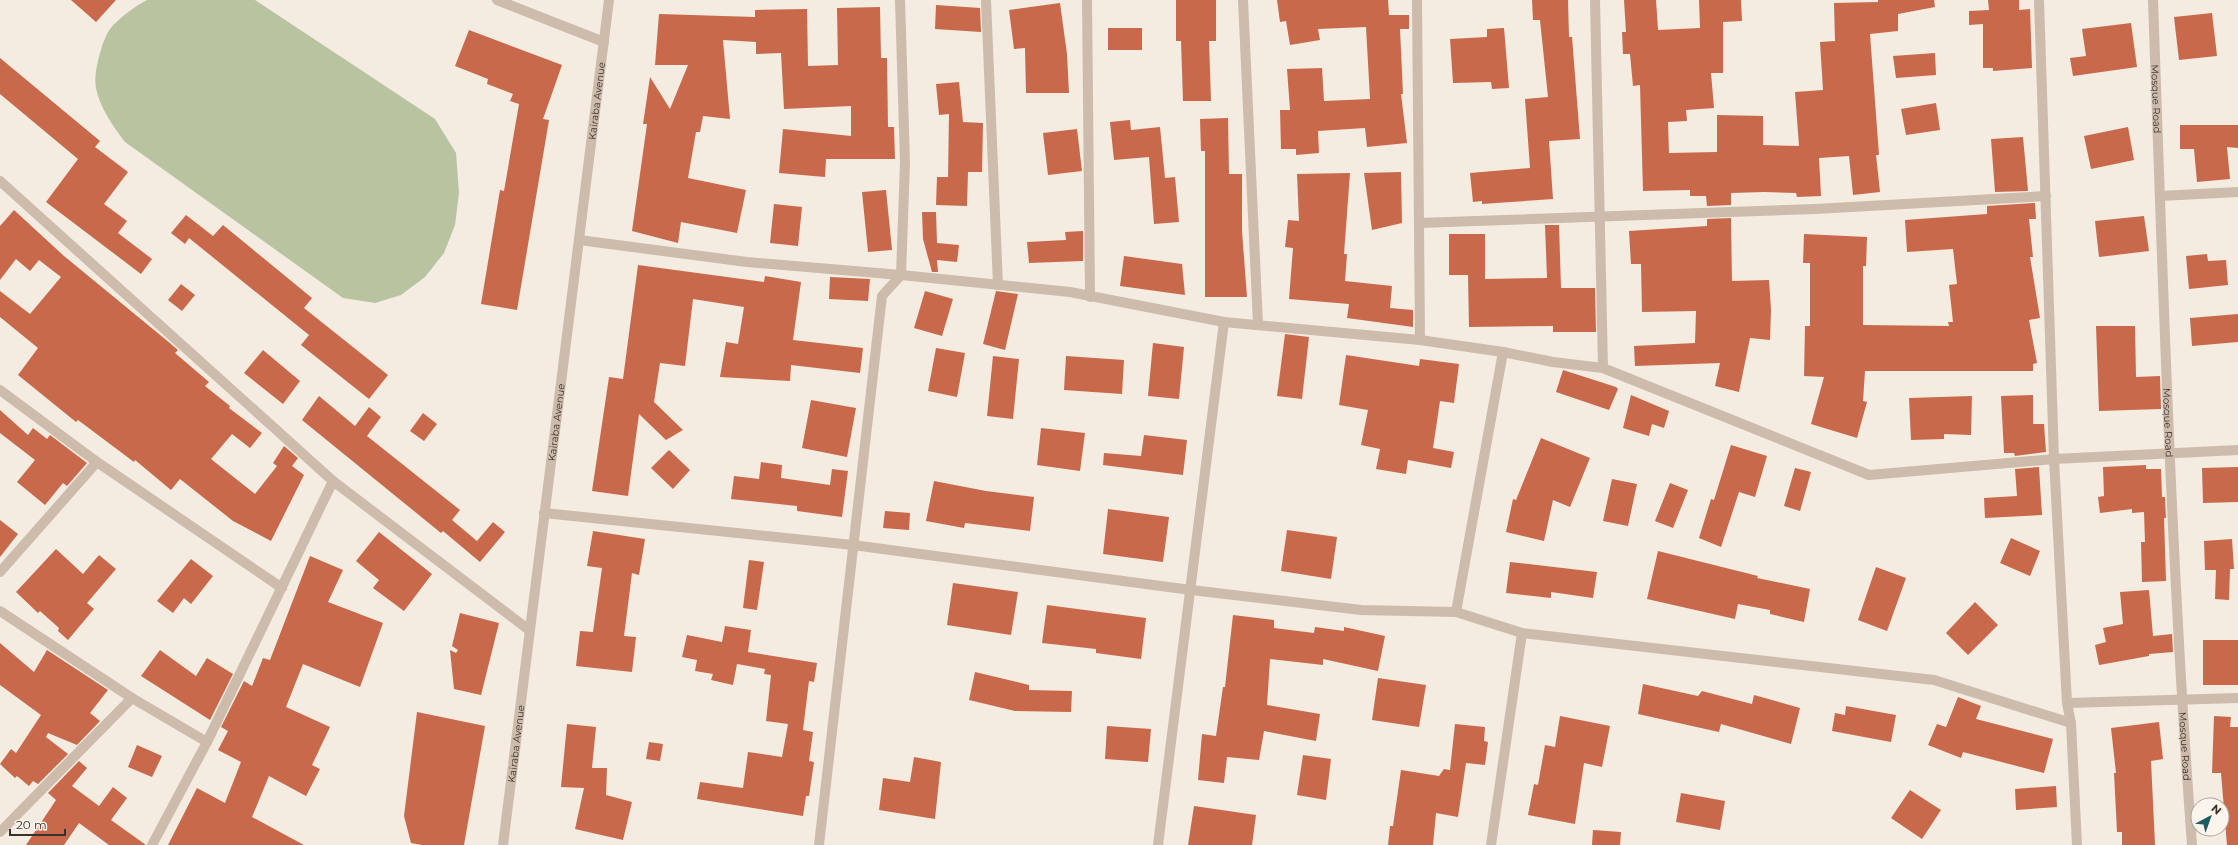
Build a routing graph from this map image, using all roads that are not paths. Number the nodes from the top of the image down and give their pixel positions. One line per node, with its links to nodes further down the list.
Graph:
1 (497, 0): 11 (street)
2 (609, 0): 11 (street, Kairaba Avenue)
3 (900, 0): 19 (street)
4 (986, 0): 20 (street)
5 (1087, 0): 21 (street)
6 (1243, 0): 23 (street)
7 (1417, 0): 17 (street)
8 (1595, 0): 16 (street)
9 (2039, 0): 14 (street)
10 (2154, 0): 15 (street, Mosque Road)
11 (604, 42): 18 (street, Kairaba Avenue)
12 (0, 181): 32 (street)
13 (2238, 192): 15 (street)
14 (2046, 196): 16 (street); 30 (street)
15 (2160, 196): 29 (street, Mosque Road)
16 (1599, 217): 17 (street); 26 (street)
17 (1419, 223): 24 (street)
18 (579, 240): 19 (street); 33 (street, Kairaba Avenue)
19 (901, 275): 20 (street); 34 (street)
20 (998, 285): 21 (street)
21 (1090, 297): 22 (street)
22 (1224, 322): 23 (street); 37 (street)
23 (1258, 324): 24 (street)
24 (1420, 340): 25 (street)
25 (1503, 352): 26 (street); 39 (street)
26 (1603, 368): 30 (street)
27 (0, 390): 31 (street)
28 (2238, 450): 29 (street)
29 (2168, 453): 30 (street); 44 (street, Mosque Road)
30 (2054, 460): 45 (street)
31 (97, 462): 35 (street); 36 (street)
32 (333, 481): 36 (street); 40 (street)
33 (544, 513): 34 (street); 40 (street, Kairaba Avenue)
34 (853, 544): 37 (street); 51 (street)
35 (0, 572)
36 (282, 588): 47 (street)
37 (1191, 590): 39 (street); 52 (street)
38 (0, 611): 42 (street)
39 (1456, 612): 41 (street)
40 (529, 630): 50 (street, Kairaba Avenue)
41 (1522, 633): 46 (street); 53 (street)
42 (132, 698): 47 (street); 48 (street)
43 (2238, 698): 44 (street)
44 (2181, 701): 45 (street); 55 (street, Mosque Road)
45 (2067, 703): 46 (street)
46 (2071, 723): 54 (street)
47 (207, 742): 49 (street)
48 (0, 832)
49 (152, 845)
50 (503, 845)
51 (819, 845)
52 (1158, 845)
53 (1491, 845)
54 (2077, 845)
55 (2192, 845)

